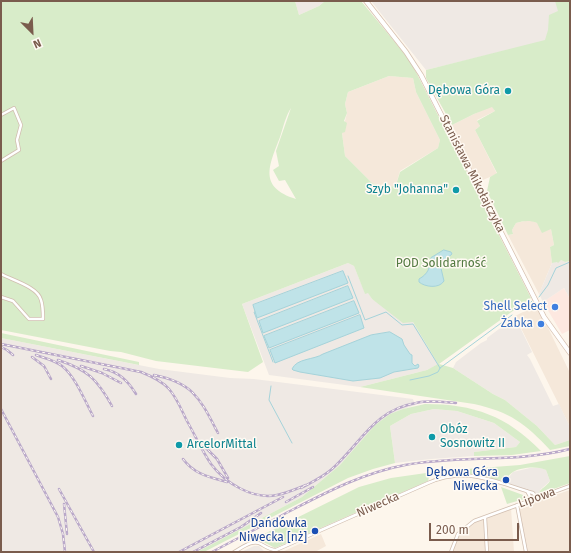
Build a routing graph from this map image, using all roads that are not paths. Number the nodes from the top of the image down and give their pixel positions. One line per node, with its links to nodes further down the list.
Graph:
1 (366, 1): 6 (street, Stanisława Mikołajczyka)
2 (1, 115): 3 (street)
3 (1, 161)
4 (1, 274): 5 (street)
5 (1, 297)
6 (570, 353)
7 (570, 486): 10 (street, Lipowa)
8 (527, 491): 9 (street); 10 (street, Niwecka); 15 (street, Niwecka)
9 (528, 495): 11 (street); 12 (street)
10 (537, 498): 11 (street, Lipowa)
11 (532, 500): 12 (street, Lipowa)
12 (527, 502): 13 (street, Lipowa)
13 (517, 505): 14 (street, Lipowa); 18 (street)
14 (485, 516): 16 (street, Lipowa); 17 (street)
15 (234, 552)
16 (451, 552)
17 (487, 552)
18 (526, 552)

